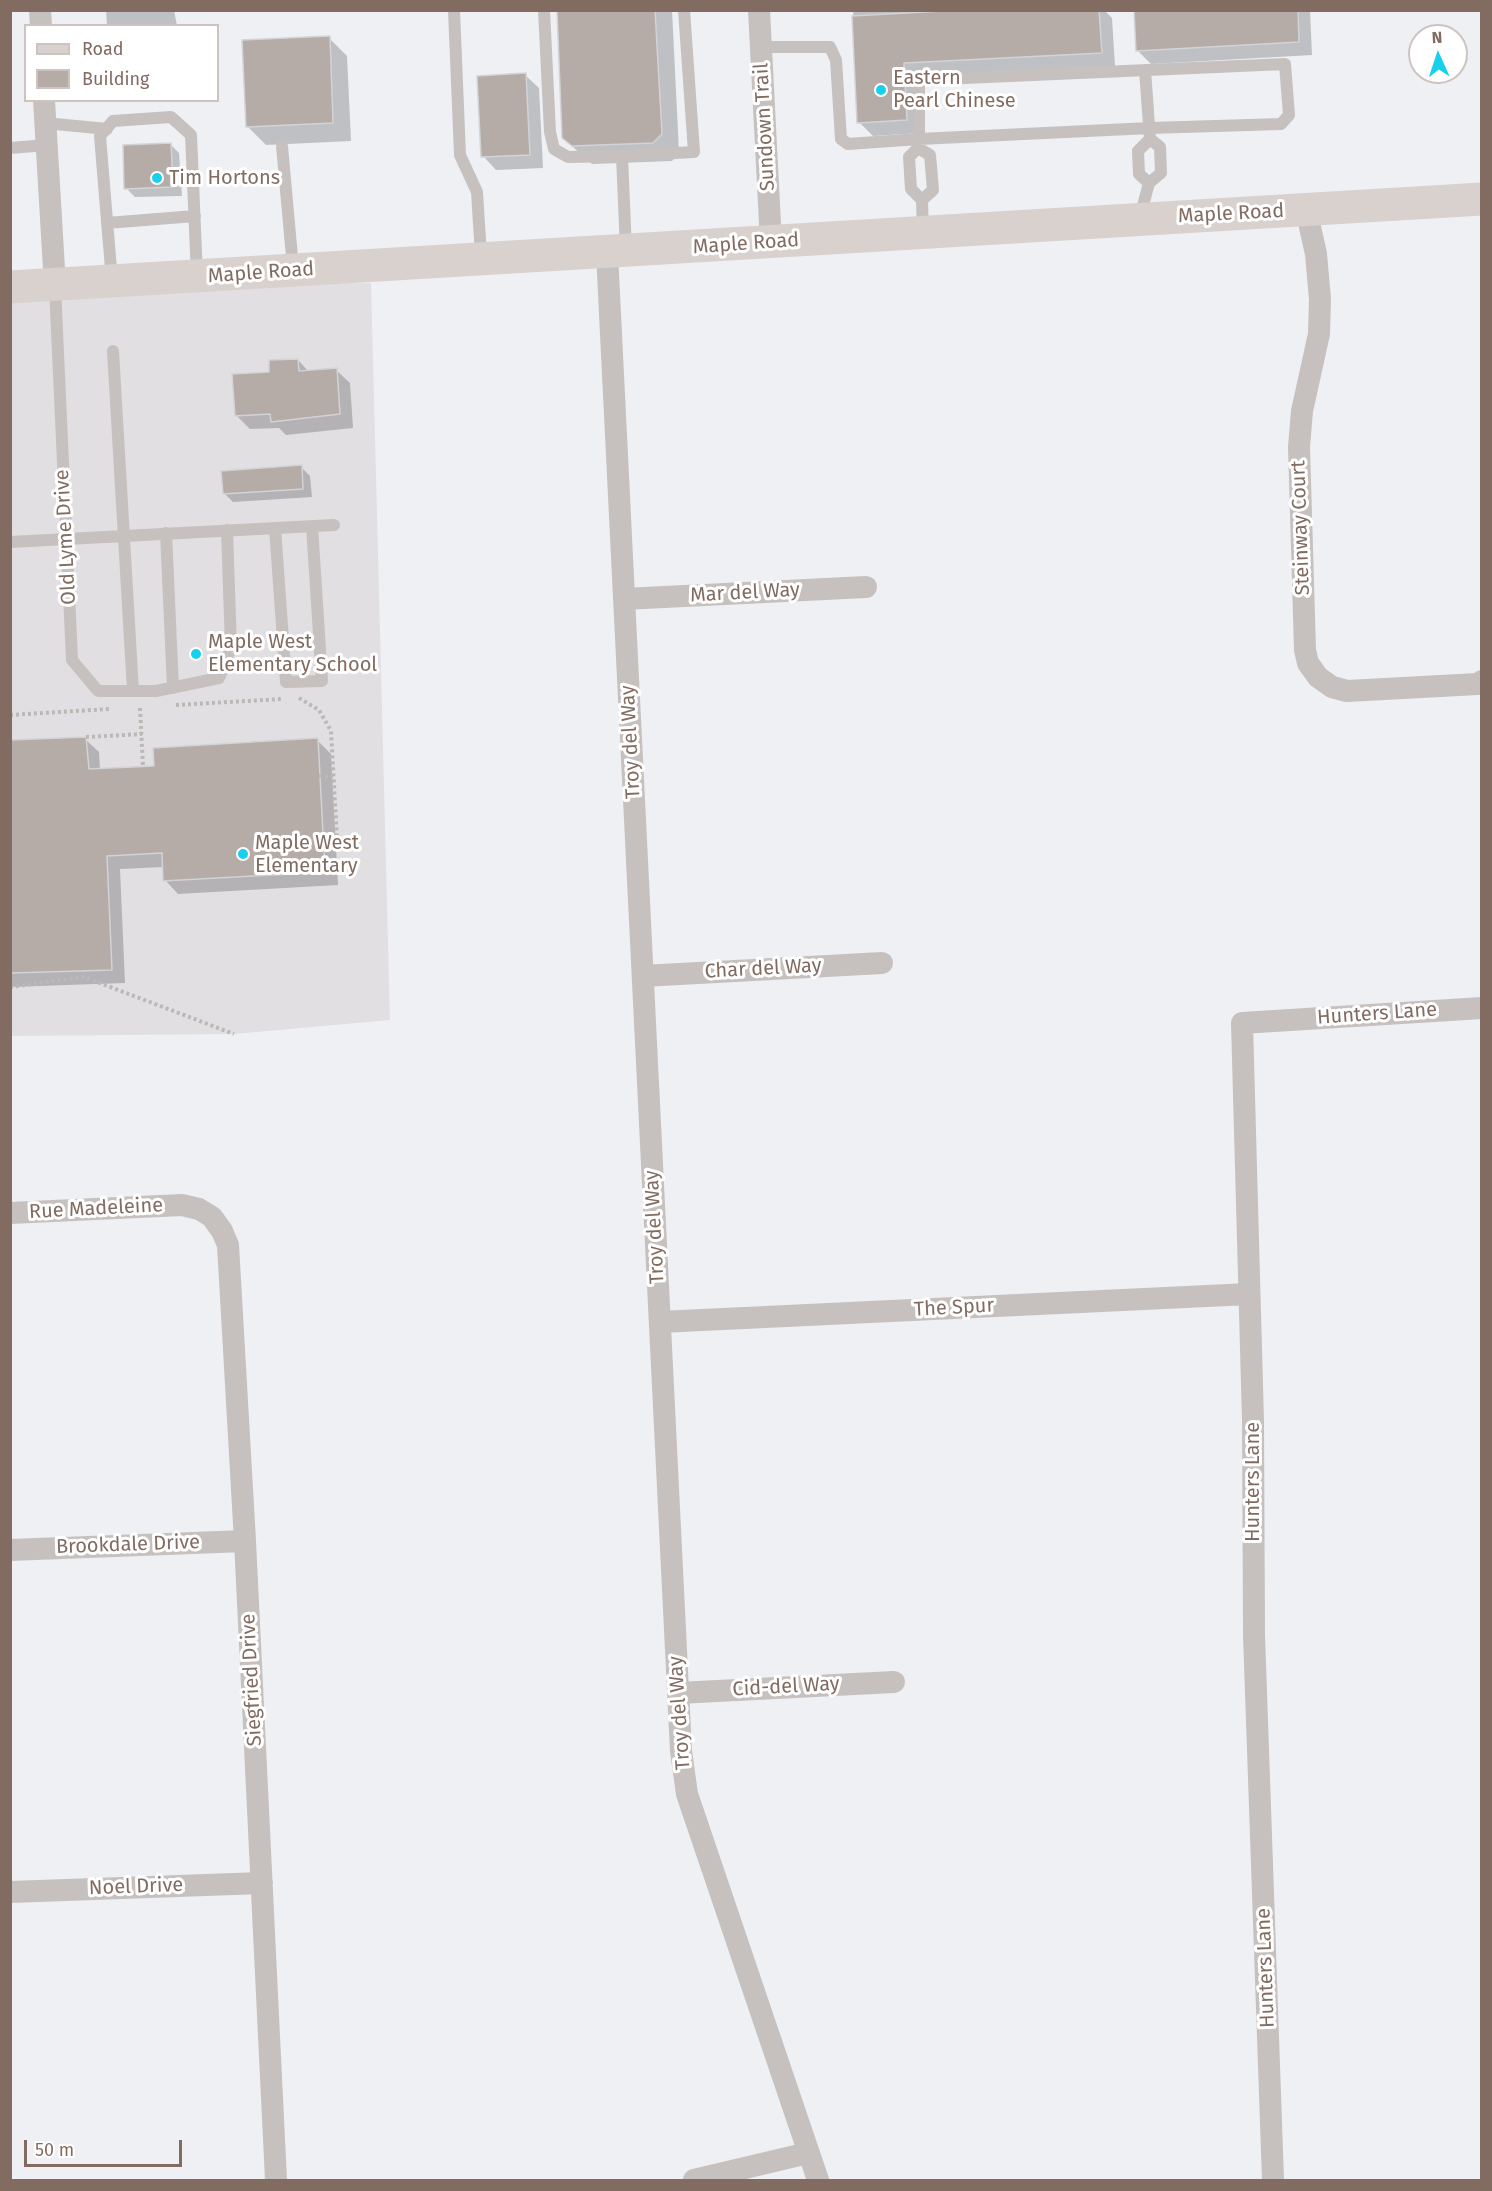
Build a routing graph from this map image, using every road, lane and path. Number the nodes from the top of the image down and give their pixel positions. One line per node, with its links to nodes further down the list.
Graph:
1 (454, 10): 24 (lane)
2 (544, 10): 13 (lane)
3 (684, 10): 13 (lane)
4 (759, 10): 5 (street, Sundown Trail)
5 (761, 47): 10 (lane); 22 (street, Sundown Trail)
6 (1145, 70): 9 (lane); 9 (lane); 10 (lane)
7 (46, 123): 8 (lane); 12 (lane); 28 (street, Old Lyme Drive)
8 (106, 129): 18 (lane); 20 (lane)
9 (1150, 133): 10 (lane); 14 (lane); 14 (lane)
10 (919, 143): 16 (lane); 16 (lane)
11 (282, 146): 25 (lane)
12 (10, 148)
13 (622, 156): 23 (lane)
14 (1149, 183): 19 (lane)
15 (1482, 199): 17 (main road, Maple Road)
16 (922, 200): 21 (lane)
17 (1306, 209): 19 (main road, Maple Road); 41 (street, Steinway Court)
18 (195, 216): 20 (lane); 26 (lane)
19 (1140, 219): 21 (main road, Maple Road)
20 (107, 223): 27 (lane)
21 (923, 233): 22 (main road, Maple Road)
22 (771, 243): 23 (main road, Maple Road)
23 (616, 252): 24 (main road, Maple Road); 40 (street, Troy del Way)
24 (482, 261): 25 (main road, Maple Road)
25 (293, 272): 26 (main road, Maple Road)
26 (197, 277): 27 (main road, Maple Road)
27 (112, 282): 28 (main road, Maple Road)
28 (55, 286): 29 (main road, Maple Road); 37 (lane, Old Lyme Drive)
29 (10, 288)
30 (112, 351): 36 (lane)
31 (334, 525): 32 (lane)
32 (312, 526): 33 (lane); 33 (lane)
33 (275, 528): 34 (lane)
34 (227, 530): 35 (lane); 42 (lane, Old Lyme Drive)
35 (166, 533): 36 (lane); 42 (lane)
36 (124, 535): 37 (lane); 43 (lane)
37 (66, 538): 38 (lane); 43 (lane, Old Lyme Drive)
38 (10, 542)
39 (866, 587): 40 (street, Mar del Way)
40 (624, 600): 57 (street, Troy del Way)
41 (1482, 681)
42 (173, 687): 43 (lane, Old Lyme Drive)
43 (133, 691)
44 (174, 706): 54 (path)
45 (152, 707): 47 (path)
46 (128, 708): 47 (path)
47 (140, 708): 50 (path)
48 (117, 709): 49 (path)
49 (10, 715)
50 (142, 734): 51 (path); 52 (path)
51 (86, 737)
52 (143, 766)
53 (319, 776): 54 (path)
54 (333, 776): 55 (path)
55 (325, 840)
56 (882, 963): 57 (street, Char del Way)
57 (643, 976): 64 (street, Troy del Way)
58 (11, 987): 60 (path)
59 (1482, 1008): 63 (street, Hunters Lane)
60 (234, 1034)
61 (182, 1204): 62 (street, Rue Madeleine); 65 (street, Siegfried Drive)
62 (10, 1213)
63 (1249, 1294): 64 (street, The Spur); 75 (street, Hunters Lane)
64 (660, 1322): 68 (street, Troy del Way)
65 (245, 1541): 66 (street, Brookdale Drive); 69 (street, Siegfried Drive)
66 (10, 1550)
67 (894, 1682): 68 (street, Cid-del Way)
68 (678, 1692): 71 (street, Troy del Way)
69 (262, 1883): 70 (street, Noel Drive); 72 (street, Siegfried Drive)
70 (10, 1892)
71 (808, 2153): 73 (street); 74 (street, Troy del Way)
72 (276, 2181)
73 (694, 2181)
74 (818, 2181)
75 (1273, 2181)

